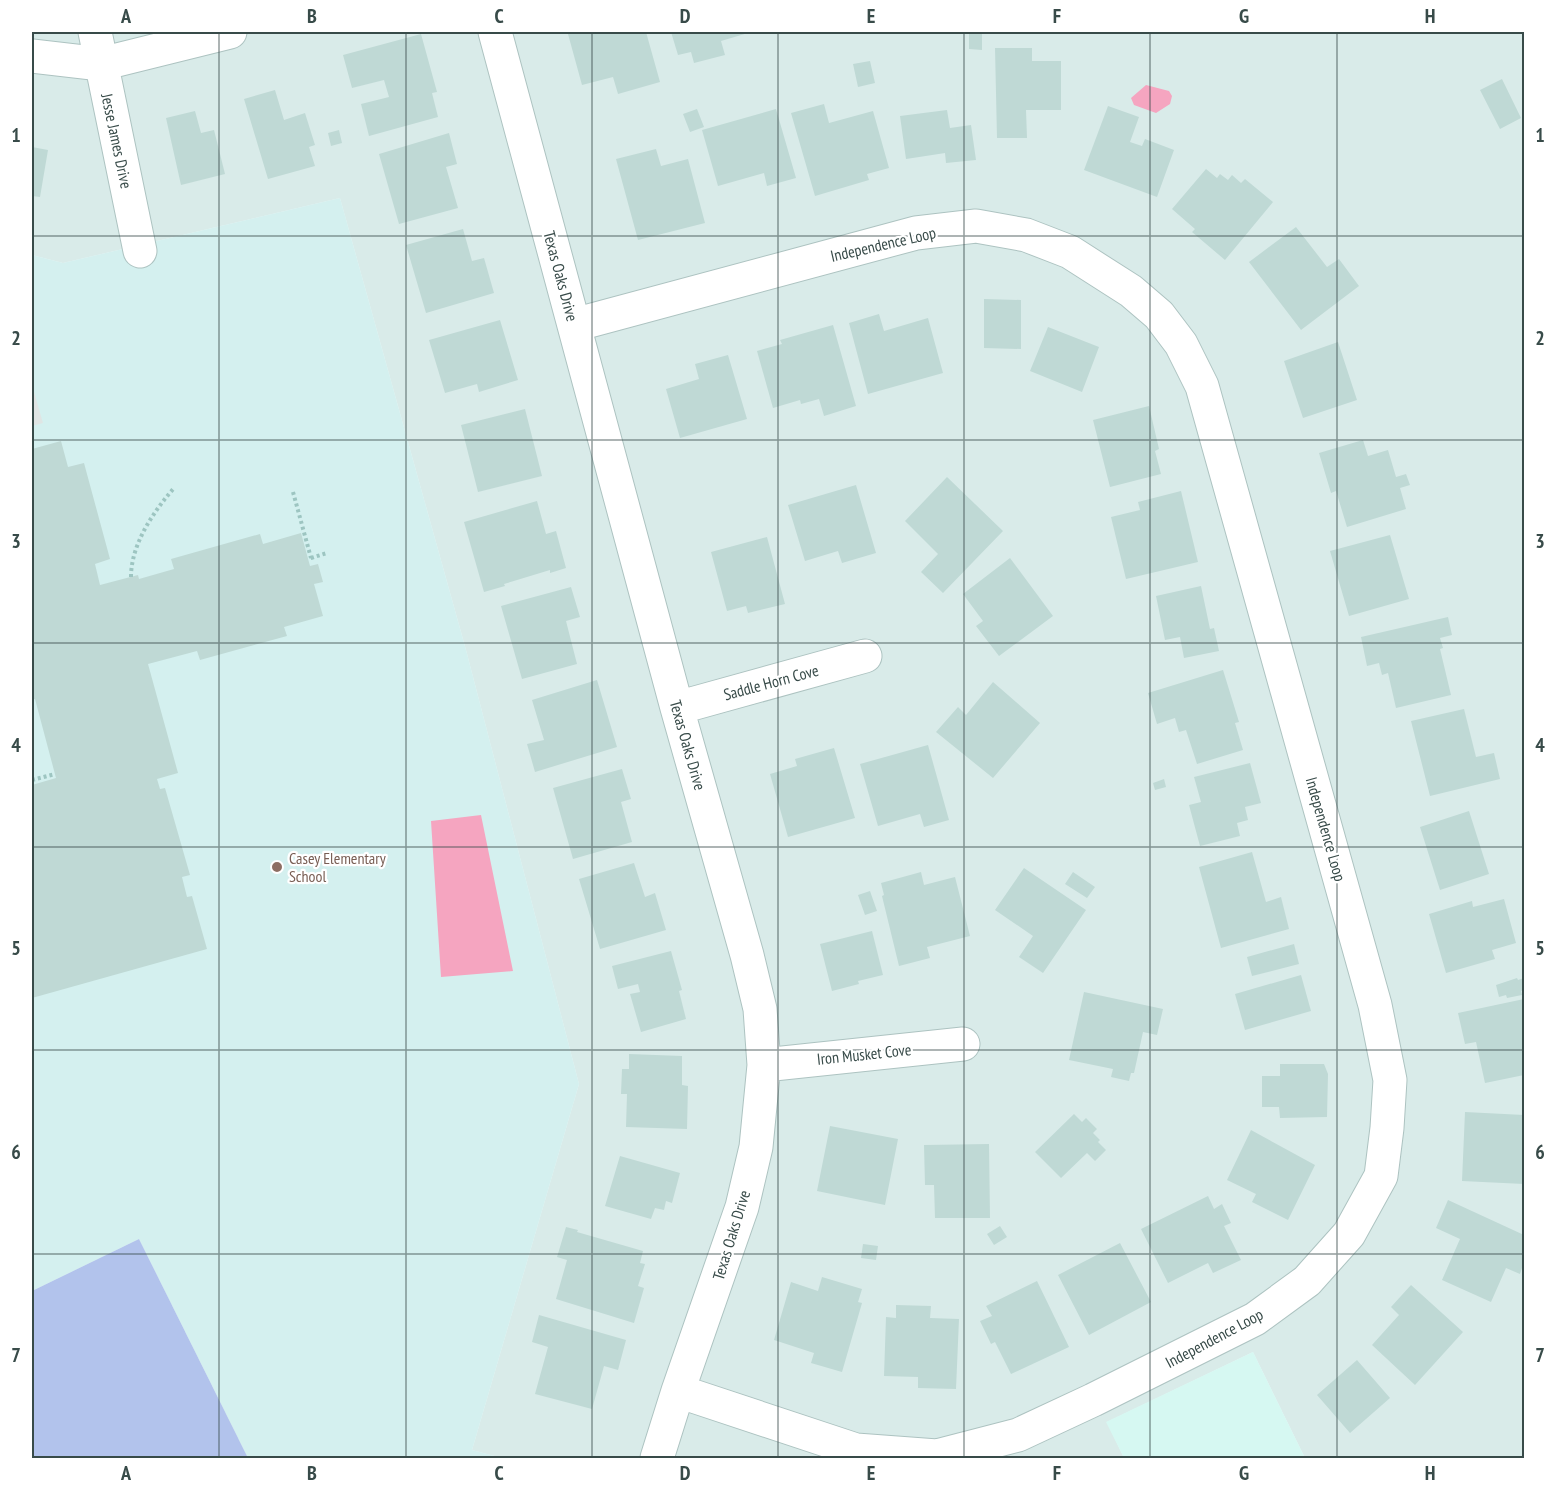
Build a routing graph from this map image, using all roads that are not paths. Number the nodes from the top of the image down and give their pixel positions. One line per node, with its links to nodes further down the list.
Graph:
1 (95, 32): 5 (street, Jesse James Drive)
2 (230, 32): 5 (street)
3 (495, 32): 7 (street, Texas Oaks Drive)
4 (32, 56): 5 (street)
5 (101, 64): 6 (street, Jesse James Drive)
6 (140, 250)
7 (574, 326): 9 (street, Texas Oaks Drive); 12 (street, Independence Loop)
8 (865, 656): 9 (street, Saddle Horn Cove)
9 (677, 708): 11 (street, Texas Oaks Drive)
10 (963, 1044): 11 (street, Iron Musket Cove)
11 (764, 1065): 12 (street, Texas Oaks Drive)
12 (678, 1391): 13 (street, Texas Oaks Drive)
13 (657, 1458)

